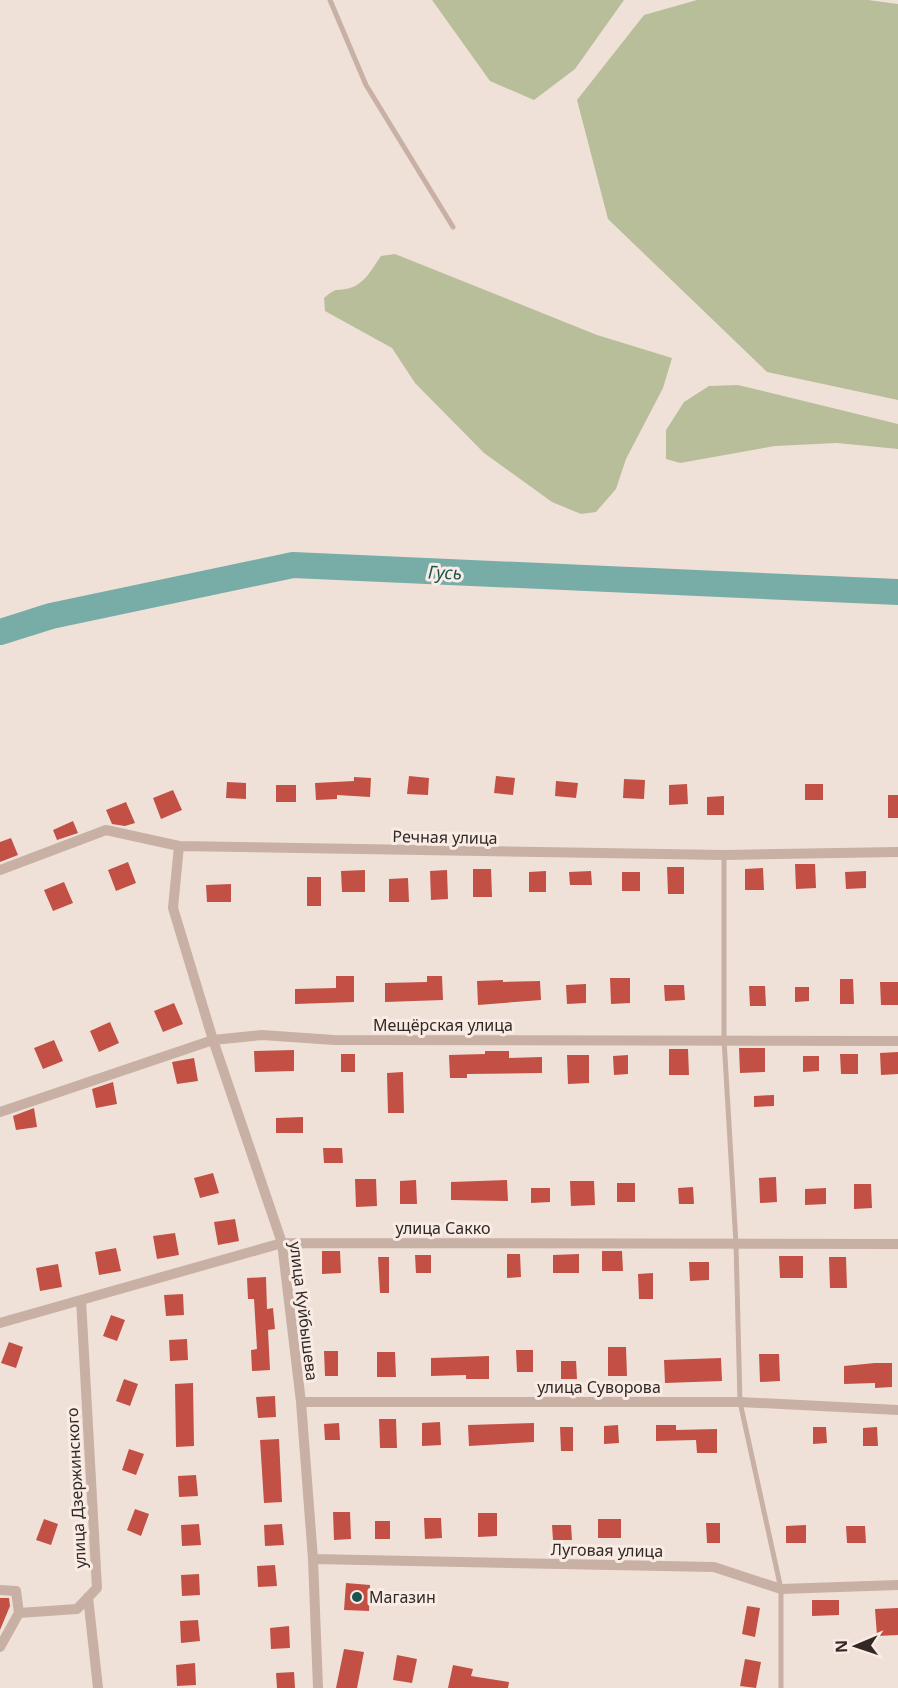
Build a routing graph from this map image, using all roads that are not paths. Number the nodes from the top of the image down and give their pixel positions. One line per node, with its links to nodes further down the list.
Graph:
1 (330, 0): 2 (lane)
2 (453, 227)
3 (178, 846): 5 (street, Речная улица); 6 (street, Речная улица); 8 (street, улица Куйбышева)
4 (898, 852): 5 (street, Речная улица)
5 (724, 855): 7 (lane)
6 (0, 870)
7 (724, 1039): 8 (street, Мещёрская улица); 9 (street, Мещёрская улица); 12 (lane)
8 (213, 1040): 10 (street, Мещёрская улица); 11 (street, улица Куйбышева)
9 (898, 1041)
10 (0, 1112)
11 (282, 1243): 12 (street, улица Сакко); 14 (street, улица Сакко); 16 (street, улица Куйбышева)
12 (736, 1244): 13 (street, улица Сакко); 17 (lane)
13 (898, 1244)
14 (81, 1300): 15 (street, улица Сакко); 23 (street, улица Дзержинского)
15 (0, 1323)
16 (301, 1402): 17 (street, улица Суворова); 19 (street, улица Куйбышева)
17 (740, 1402): 18 (street, улица Суворова); 21 (lane)
18 (898, 1410)
19 (312, 1558): 21 (street, Луговая улица); 27 (street, улица Куйбышева)
20 (898, 1585): 21 (street, Луговая улица)
21 (781, 1589): 28 (lane)
22 (0, 1590): 24 (street)
23 (88, 1597): 24 (street); 26 (street)
24 (19, 1613): 25 (street)
25 (0, 1647)
26 (98, 1688)
27 (318, 1688)
28 (781, 1688)

